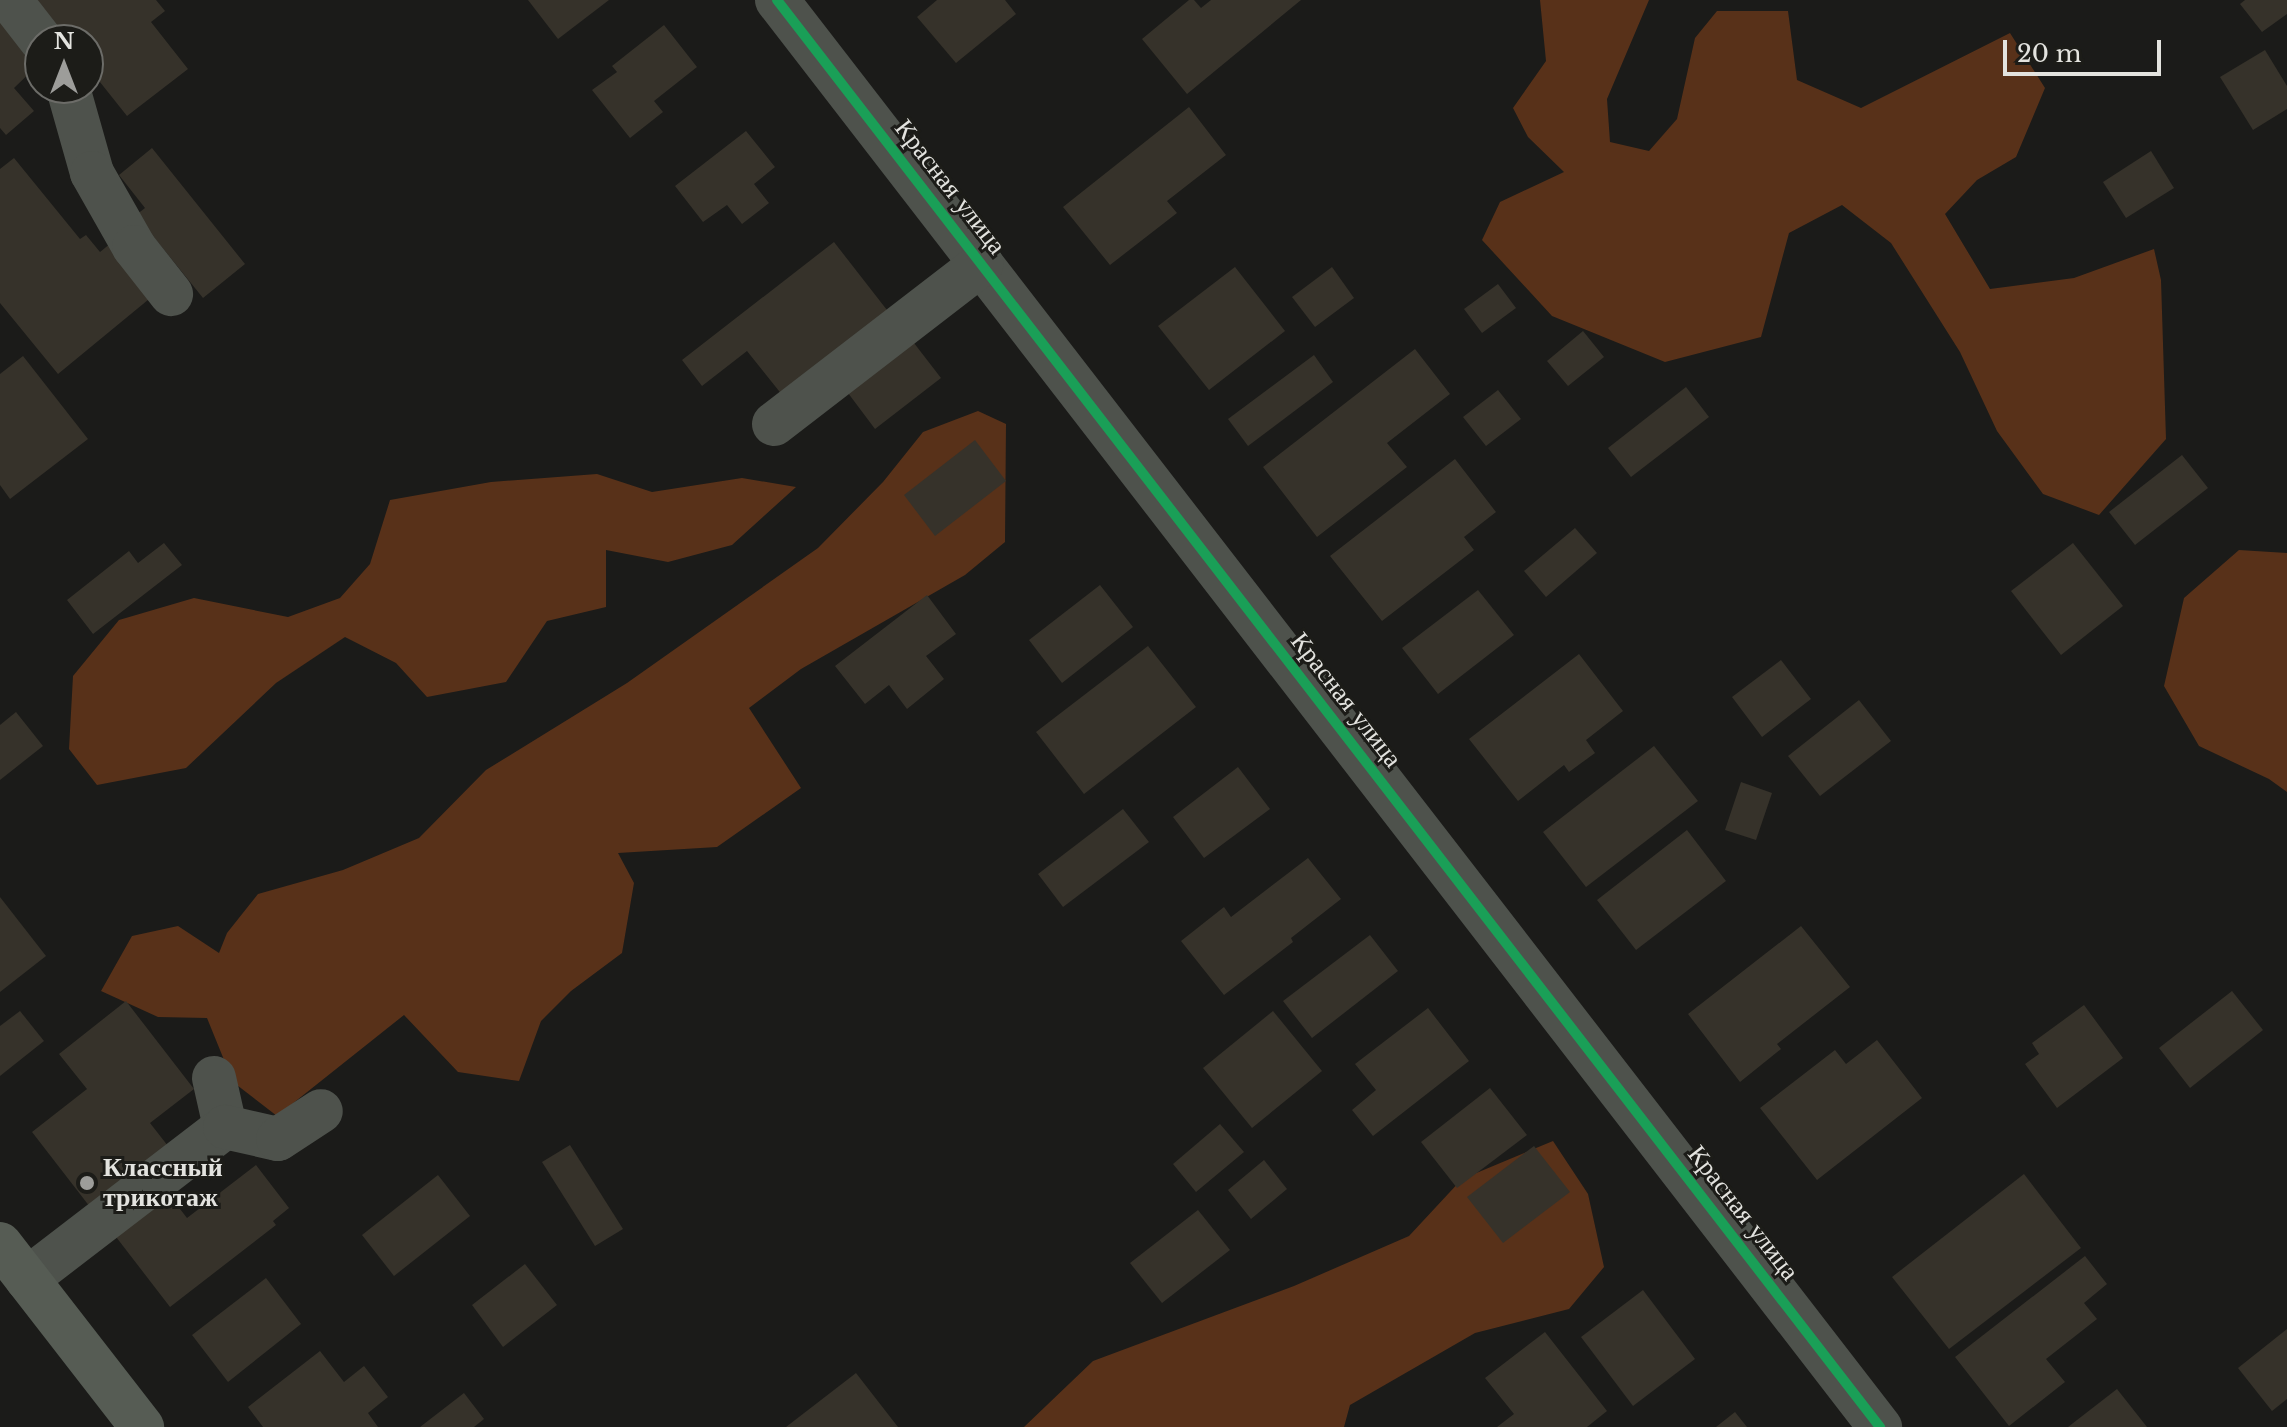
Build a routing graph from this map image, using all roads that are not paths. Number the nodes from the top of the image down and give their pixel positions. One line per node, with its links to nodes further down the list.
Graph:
1 (10, 0): 3 (street)
2 (777, 0): 5 (street, Красная улица)
3 (29, 24)
4 (73, 104): 6 (street)
5 (982, 264): 7 (street); 14 (street, Красная улица)
6 (171, 294)
7 (774, 424)
8 (214, 1078): 10 (street)
9 (321, 1111): 10 (street)
10 (225, 1127): 12 (street)
11 (0, 1244): 12 (main road)
12 (27, 1279): 13 (main road)
13 (142, 1427)
14 (1880, 1427)

